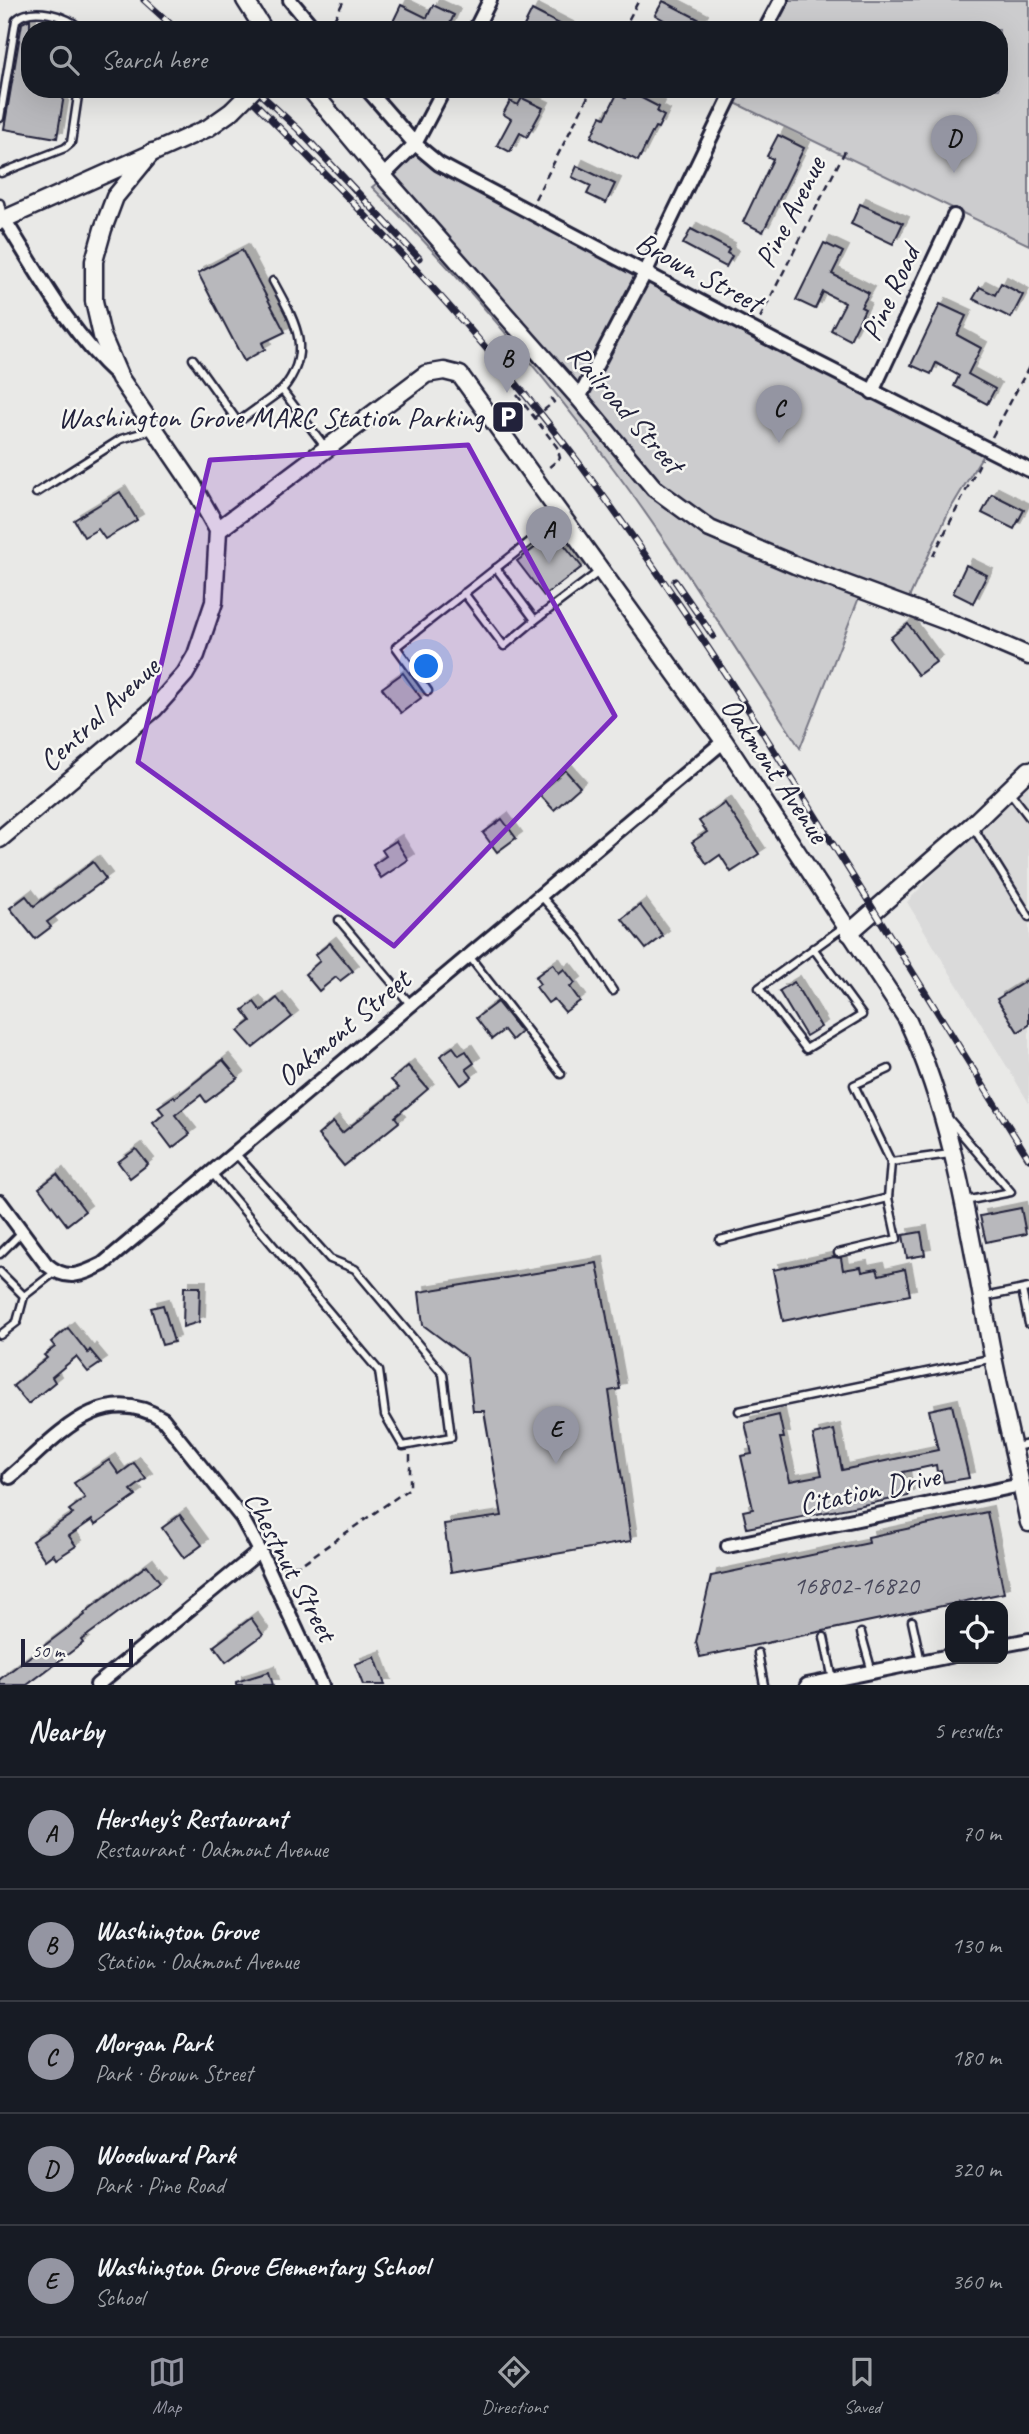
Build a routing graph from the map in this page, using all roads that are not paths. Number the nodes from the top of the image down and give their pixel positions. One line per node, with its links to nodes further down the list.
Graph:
1 (245, 0): 6 (street)
2 (290, 0): 7 (street)
3 (490, 0): 8 (street)
4 (781, 0): 9 (street)
5 (70, 21): 16 (lane)
6 (258, 21)
7 (307, 21)
8 (480, 21)
9 (770, 21)
10 (78, 98): 19 (lane)
11 (245, 98): 18 (street, bridge)
12 (318, 98): 20 (street, Railroad Street)
13 (375, 98): 17 (street, Brown Street)
14 (439, 98): 17 (street)
15 (730, 98): 23 (street)
16 (0, 118)
17 (415, 144): 20 (street); 23 (street, Brown Street)
18 (152, 152): 21 (street); 26 (street)
19 (0, 172)
20 (383, 176): 29 (street, Railroad Street)
21 (1, 214): 26 (street)
22 (954, 216): 28 (street, Pine Road)
23 (645, 273): 28 (street, Brown Street); 29 (street)
24 (273, 281): 27 (lane)
25 (193, 359): 27 (lane)
26 (120, 378): 30 (street)
27 (282, 390): 31 (lane)
28 (872, 392): 32 (street, Brown Street)
29 (579, 398): 40 (street, Railroad Street)
30 (154, 429): 33 (lane); 35 (street)
31 (327, 449): 34 (street, Oakmont Avenue); 35 (street, Oakmont Avenue)
32 (1029, 470)
33 (36, 493)
34 (563, 516): 36 (lane); 37 (street, Oakmont Avenue)
35 (218, 530): 47 (street, Central Avenue)
36 (496, 568): 38 (lane); 39 (lane)
37 (602, 570): 39 (lane); 42 (street, Oakmont Avenue)
38 (464, 593): 39 (lane); 41 (lane)
39 (535, 620)
40 (1029, 656)
41 (428, 691)
42 (724, 741): 48 (street, Oakmont Street); 51 (street, Oakmont Avenue)
43 (1029, 770): 44 (street)
44 (1009, 790): 45 (lane); 46 (street)
45 (1029, 817)
46 (972, 825): 49 (lane); 51 (street)
47 (0, 839)
48 (541, 896): 53 (street, Oakmont Street); 54 (lane)
49 (1029, 916)
50 (339, 920): 55 (lane)
51 (847, 929): 52 (lane); 58 (street, Oakmont Avenue)
52 (813, 948): 52 (lane)
53 (469, 956): 55 (street, Oakmont Street); 57 (lane)
54 (613, 991)
55 (411, 1005): 59 (street, Oakmont Street)
56 (889, 1069): 61 (lane)
57 (561, 1073)
58 (942, 1111): 60 (street, Oakmont Avenue); 64 (lane)
59 (235, 1153): 62 (street, Oakmont Street); 62 (lane)
60 (952, 1154): 61 (lane); 64 (street, Oakmont Avenue)
61 (891, 1162): 63 (lane)
62 (212, 1173): 71 (street, Oakmont Street)
63 (888, 1198): 67 (lane); 68 (lane)
64 (963, 1201): 74 (street, Oakmont Avenue)
65 (3, 1211): 66 (street)
66 (22, 1232): 69 (lane); 71 (street)
67 (720, 1240)
68 (838, 1253)
69 (0, 1254)
70 (0, 1272): 73 (lane)
71 (55, 1272): 73 (lane)
72 (1025, 1289): 74 (lane); 75 (lane)
73 (24, 1296): 76 (lane)
74 (982, 1297): 77 (street, Oakmont Avenue)
75 (1029, 1324)
76 (0, 1335)
77 (993, 1358): 78 (lane); 79 (street, Oakmont Avenue)
78 (739, 1411)
79 (1021, 1446): 81 (street, Oakmont Avenue)
80 (10, 1477): 84 (street, Chestnut Street)
81 (1021, 1485): 82 (street, Oakmont Avenue); 83 (street, Citation Drive)
82 (1029, 1523)
83 (728, 1546)
84 (260, 1551): 95 (street); 96 (street, Chestnut Street)
85 (912, 1621): 92 (lane)
86 (862, 1633): 93 (lane)
87 (824, 1637): 94 (lane)
88 (1029, 1640): 89 (street)
89 (1008, 1644)
90 (758, 1653): 97 (lane)
91 (945, 1657): 92 (street)
92 (921, 1662): 93 (street)
93 (872, 1672): 94 (street)
94 (833, 1680): 98 (street)
95 (97, 1685)
96 (322, 1685)
97 (764, 1685)
98 (807, 1685)

